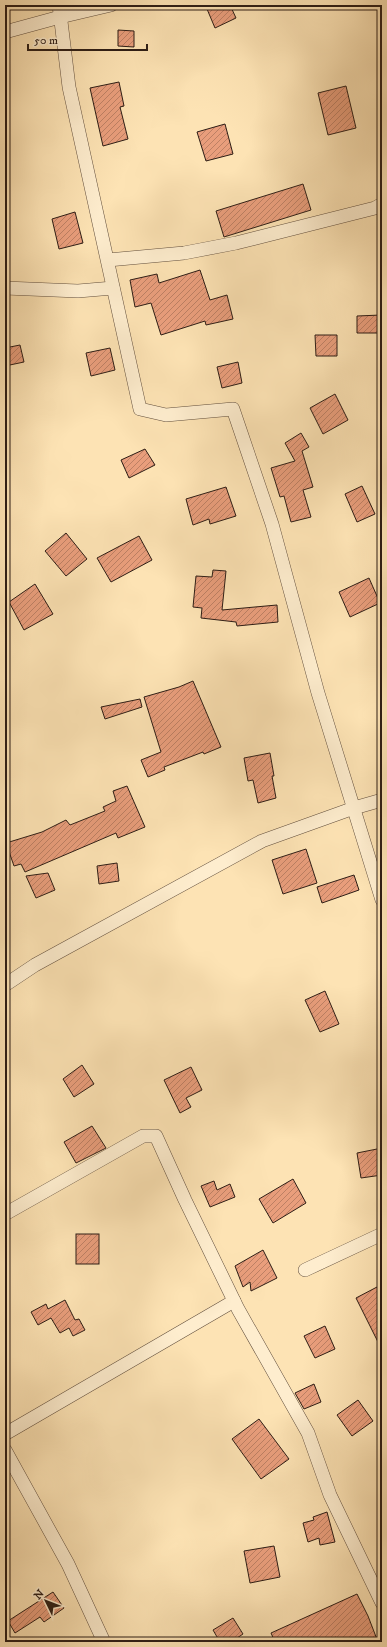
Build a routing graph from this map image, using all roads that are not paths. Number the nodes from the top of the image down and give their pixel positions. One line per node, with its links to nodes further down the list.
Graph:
1 (112, 5): 2 (street)
2 (59, 11): 3 (street); 5 (street)
3 (5, 32)
4 (382, 204): 5 (street)
5 (108, 260): 7 (street)
6 (5, 288): 7 (street)
7 (114, 288): 9 (street)
8 (382, 800): 9 (street)
9 (354, 808): 10 (street); 11 (street)
10 (382, 900)
11 (5, 984)
12 (5, 1214): 15 (street)
13 (382, 1234): 14 (street)
14 (305, 1270)
15 (234, 1301): 16 (street); 18 (street)
16 (5, 1434)
17 (5, 1450): 19 (street)
18 (382, 1604)
19 (104, 1642)

